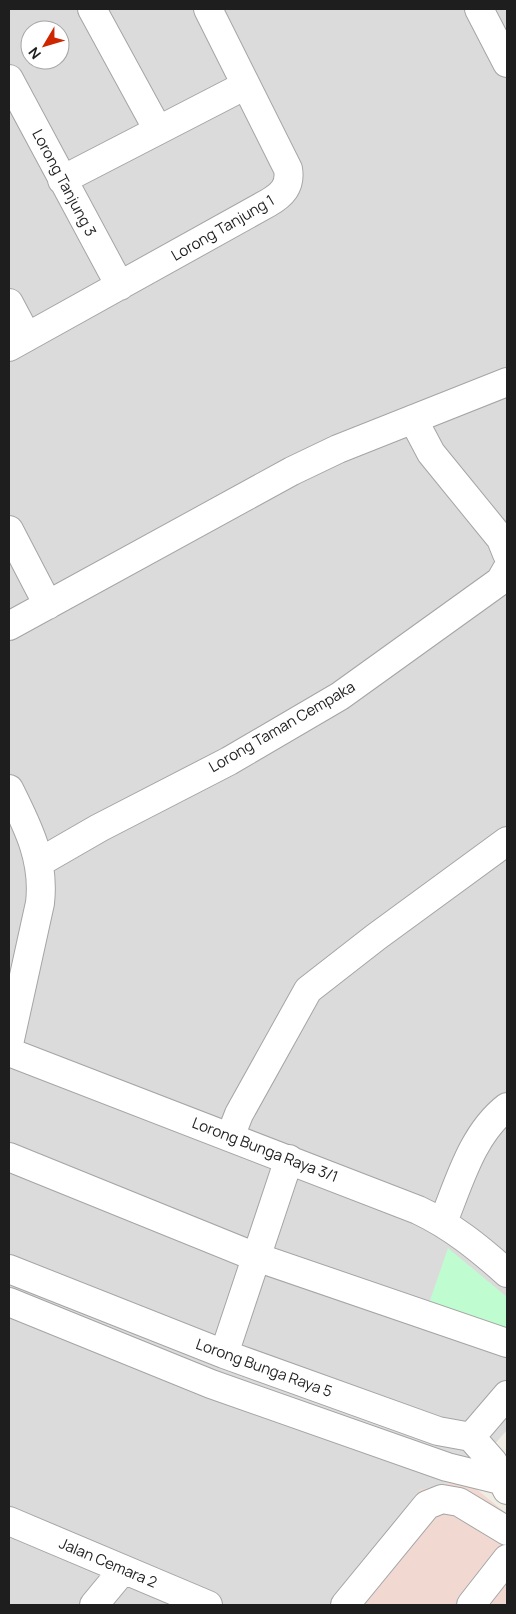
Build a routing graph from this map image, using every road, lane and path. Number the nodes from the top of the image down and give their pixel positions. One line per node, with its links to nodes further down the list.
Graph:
1 (92, 9): 8 (street)
2 (208, 9): 6 (street, Lorong Tanjung 1)
3 (479, 9): 4 (street)
4 (507, 63)
5 (9, 80): 7 (street, Lorong Tanjung 3)
6 (246, 85): 8 (street); 10 (street, Lorong Tanjung 1)
7 (16, 110): 9 (street, Lorong Tanjung 3)
8 (158, 130): 9 (street)
9 (62, 180): 10 (street, Lorong Tanjung 3)
10 (120, 286): 12 (street, Lorong Tanjung 1)
11 (9, 303): 12 (street)
12 (18, 342)
13 (507, 382): 14 (street)
14 (413, 418): 16 (street); 18 (street)
15 (9, 530): 18 (street)
16 (507, 554)
17 (507, 569): 22 (street, Lorong Taman Cempaka)
18 (48, 605): 19 (street)
19 (9, 626)
20 (9, 790): 22 (street)
21 (507, 841): 26 (street)
22 (40, 862): 23 (street)
23 (9, 1044)
24 (9, 1052): 26 (street, Lorong Bunga Raya 3/1)
25 (507, 1107): 29 (street)
26 (230, 1137): 28 (street, Lorong Bunga Raya 3/1)
27 (9, 1157): 30 (street)
28 (289, 1159): 29 (street, Lorong Bunga Raya 3/1); 30 (street)
29 (443, 1222): 32 (street, Lorong Bunga Raya 3/1)
30 (256, 1257): 34 (street); 35 (street)
31 (9, 1269): 35 (street, Lorong Bunga Raya 5)
32 (507, 1273)
33 (9, 1302): 38 (street)
34 (507, 1343)
35 (224, 1354): 37 (street, Lorong Bunga Raya 5)
36 (507, 1395): 37 (street)
37 (472, 1437): 38 (street)
38 (505, 1486)
39 (14, 1531): 42 (street, Jalan Cemara 2)
40 (507, 1531): 45 (street)
41 (507, 1559): 46 (street)
42 (123, 1570): 43 (street); 44 (street, Jalan Cemara 2)
43 (94, 1605)
44 (208, 1605)
45 (345, 1605)
46 (471, 1605)

